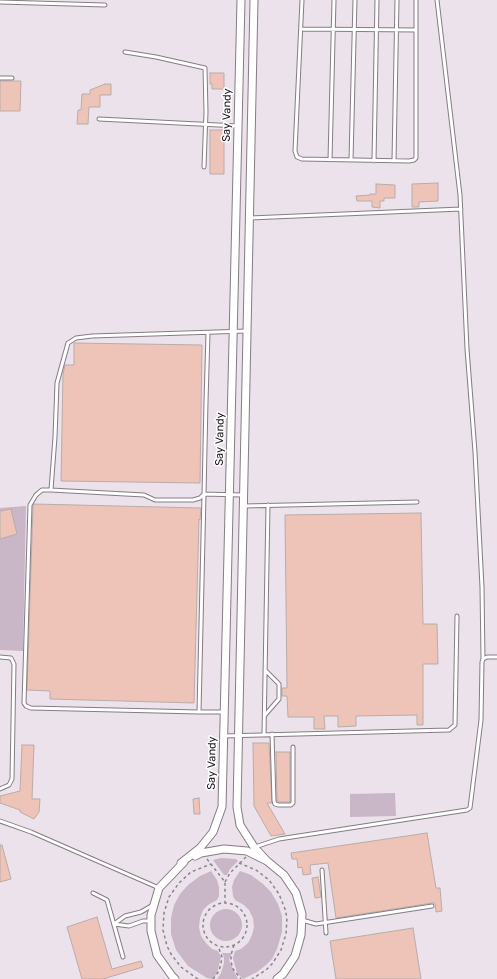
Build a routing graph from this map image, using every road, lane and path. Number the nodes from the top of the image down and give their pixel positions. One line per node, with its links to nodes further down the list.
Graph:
1 (241, 0): 23 (street, Say Vandy)
2 (254, 0): 30 (street)
3 (302, 0): 12 (lane)
4 (334, 0): 13 (lane)
5 (356, 0): 14 (lane)
6 (377, 0): 15 (lane)
7 (397, 0): 16 (lane)
8 (416, 0): 17 (lane)
9 (437, 0): 29 (lane)
10 (0, 2): 11 (lane)
11 (105, 5)
12 (301, 29): 13 (lane); 24 (lane)
13 (333, 30): 14 (lane); 24 (lane)
14 (355, 30): 15 (lane); 25 (lane)
15 (377, 30): 16 (lane); 26 (lane)
16 (396, 30): 17 (lane); 27 (lane)
17 (416, 30): 27 (lane)
18 (125, 52): 22 (lane)
19 (0, 78): 20 (lane)
20 (12, 78)
21 (99, 119): 22 (lane)
22 (205, 124): 23 (lane); 28 (lane)
23 (238, 126): 31 (street, Say Vandy)
24 (330, 160): 25 (lane)
25 (351, 160): 26 (lane)
26 (374, 160): 27 (lane)
27 (394, 161)
28 (204, 167)
29 (461, 209): 30 (lane); 44 (lane)
30 (250, 218): 32 (street)
31 (233, 331): 32 (lane); 33 (lane); 36 (street, Say Vandy)
32 (247, 331): 37 (street)
33 (208, 333): 34 (lane); 35 (lane)
34 (51, 490): 35 (lane); 46 (lane)
35 (204, 494): 36 (lane); 46 (lane)
36 (229, 495): 37 (lane); 47 (street, Say Vandy)
37 (244, 495): 40 (street)
38 (417, 502): 39 (lane)
39 (268, 505): 40 (lane); 45 (lane)
40 (244, 506): 50 (street)
41 (457, 616): 49 (lane)
42 (497, 656): 44 (lane)
43 (0, 657): 54 (lane)
44 (483, 659): 56 (lane)
45 (265, 670): 48 (lane); 48 (lane)
46 (199, 712): 47 (lane)
47 (224, 712): 52 (street, Say Vandy)
48 (264, 715): 51 (lane)
49 (272, 734): 51 (lane); 53 (lane)
50 (238, 735): 51 (lane); 52 (lane); 56 (street)
51 (264, 735)
52 (223, 736): 59 (street, Say Vandy)
53 (293, 747)
54 (0, 789)
55 (0, 821): 63 (lane)
56 (250, 850): 57 (street); 58 (path); 68 (street)
57 (202, 853): 59 (street); 60 (path)
58 (239, 863): 62 (path); 80 (path)
59 (181, 864): 63 (street)
60 (211, 864): 62 (path); 77 (path)
61 (322, 870): 70 (lane)
62 (225, 882): 65 (path)
63 (159, 888): 66 (street)
64 (94, 893): 71 (lane)
65 (225, 903): 73 (path); 74 (path)
66 (153, 905): 69 (street); 71 (lane)
67 (432, 906): 70 (lane)
68 (302, 920): 70 (lane); 81 (street)
69 (151, 921): 71 (lane); 76 (street)
70 (325, 922): 72 (lane)
71 (114, 924): 75 (lane)
72 (326, 933)
73 (217, 945): 74 (path); 78 (path)
74 (234, 945): 79 (path)
75 (123, 957)
76 (175, 979)
77 (198, 979)
78 (213, 979)
79 (241, 979)
80 (252, 979)
81 (278, 979)

